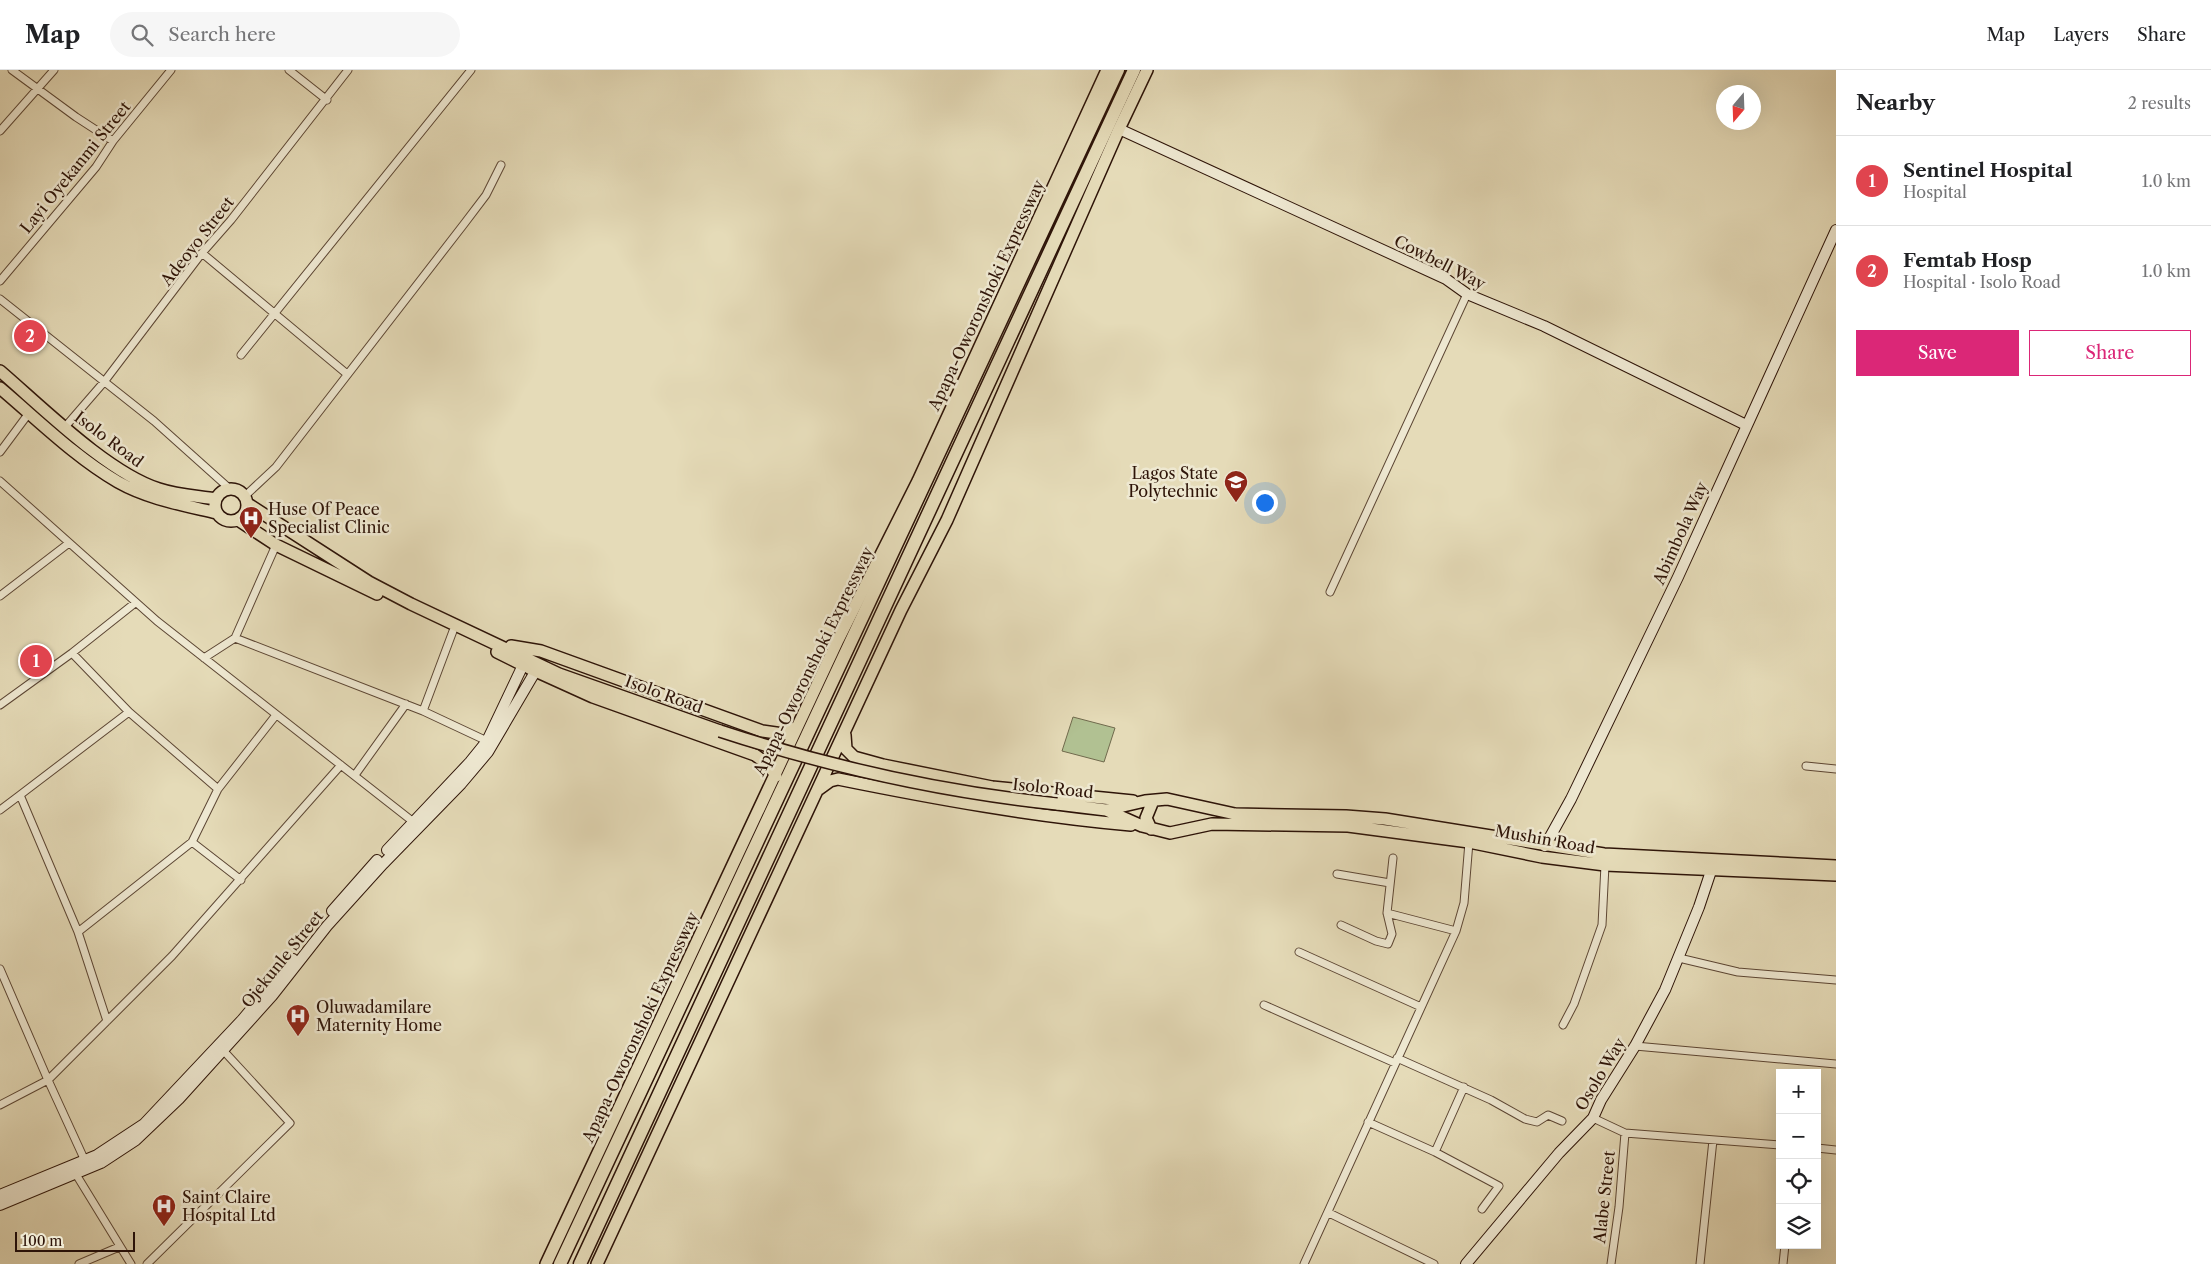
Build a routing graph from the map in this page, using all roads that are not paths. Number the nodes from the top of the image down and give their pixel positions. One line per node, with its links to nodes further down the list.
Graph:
1 (12, 70): 11 (street)
2 (54, 70): 11 (street)
3 (171, 70): 15 (street, Layi Oyekanmi Street)
4 (289, 70): 12 (street)
5 (348, 70): 12 (street, Adeoyo Street)
6 (471, 70): 22 (street)
7 (1107, 70): 56 (main road, Apapa-Oworonshoki Expressway)
8 (1118, 70): 126 (highway, Apapa-Oworonshoki Expressway)
9 (1134, 70): 127 (highway)
10 (1147, 70): 13 (main road)
11 (38, 88): 14 (street); 15 (street)
12 (326, 100): 18 (street, Adeoyo Street)
13 (1119, 129): 20 (street, Cowbell Way); 57 (main road)
14 (0, 130)
15 (113, 141): 19 (street, Layi Oyekanmi Street)
16 (501, 165): 25 (street)
17 (1836, 230): 29 (street, Abimbola Way)
18 (202, 253): 22 (street); 26 (street, Adeoyo Street)
19 (0, 281)
20 (1466, 294): 29 (street, Cowbell Way); 40 (street)
21 (0, 299): 26 (street)
22 (276, 313): 23 (street); 25 (street)
23 (241, 355)
24 (0, 372): 30 (main road, Isolo Road)
25 (347, 374): 35 (street)
26 (104, 382): 30 (street, Adeoyo Street); 33 (street)
27 (0, 388): 28 (main road, Isolo Road)
28 (29, 412): 31 (street); 36 (main road, Isolo Road)
29 (1746, 425): 77 (street, Abimbola Way)
30 (65, 427): 34 (main road, Isolo Road)
31 (0, 452)
32 (0, 481): 38 (street)
33 (230, 489): 34 (main road); 35 (main road)
34 (216, 500): 36 (main road)
35 (246, 500): 37 (main road); 45 (main road, Isolo Road)
36 (217, 512): 37 (main road)
37 (238, 520): 39 (main road)
38 (69, 542): 41 (street); 42 (street)
39 (276, 545): 43 (main road); 44 (street)
40 (1330, 592)
41 (0, 596)
42 (136, 603): 46 (street); 47 (street)
43 (453, 631): 48 (main road); 53 (street)
44 (235, 638): 47 (street); 52 (street)
45 (498, 644): 50 (main road, Isolo Road); 56 (main road)
46 (72, 653): 51 (street); 54 (street)
47 (204, 658): 55 (street)
48 (523, 665): 49 (main road); 50 (main road); 58 (street, Ojekunle Street)
49 (535, 672): 63 (main road); 72 (street, Ojekunle Street)
50 (558, 674): 70 (main road, Isolo Road, bridge)
51 (0, 704)
52 (406, 704): 53 (street); 62 (street)
53 (423, 711): 58 (street)
54 (129, 712): 64 (street); 66 (street)
55 (276, 716): 59 (street); 64 (street)
56 (797, 727): 63 (main road, Apapa-Oworonshoki Expressway)
57 (845, 731): 65 (main road); 67 (main road)
58 (487, 741): 72 (street, Ojekunle Street)
59 (341, 765): 62 (street); 84 (street)
60 (1806, 766): 61 (street)
61 (1836, 769)
62 (355, 775): 72 (street)
63 (776, 776): 125 (main road, Apapa-Oworonshoki Expressway)
64 (218, 789): 75 (street)
65 (818, 790): 73 (main road); 128 (main road)
66 (20, 795): 69 (street); 89 (street)
67 (1149, 801): 68 (main road); 70 (main road); 73 (main road)
68 (1191, 804): 71 (main road); 74 (main road)
69 (0, 810)
70 (1106, 810): 73 (main road)
71 (1253, 820): 74 (main road); 76 (main road, Mushin Road); 77 (main road, Mushin Road)
72 (416, 824): 99 (street, Ojekunle Street)
73 (1146, 827): 74 (main road)
74 (1193, 829)
75 (192, 842): 84 (street); 89 (street)
76 (1469, 842): 79 (main road, Mushin Road); 88 (street)
77 (1545, 846): 80 (main road, Mushin Road)
78 (1393, 858): 85 (street)
79 (1605, 865): 81 (main road, Mushin Road); 97 (street)
80 (1836, 866)
81 (1711, 871): 83 (main road, Mushin Road); 91 (street, Osolo Way)
82 (1337, 874): 85 (street)
83 (1836, 875)
84 (241, 880): 96 (street)
85 (1390, 883): 86 (street)
86 (1388, 913): 87 (street); 88 (street)
87 (1341, 925)
88 (1456, 931): 95 (street)
89 (78, 932): 96 (street)
90 (1299, 952): 95 (street)
91 (1679, 958): 93 (street); 98 (street, Osolo Way)
92 (0, 968): 102 (street)
93 (1836, 980)
94 (1264, 1005): 100 (street)
95 (1421, 1007): 100 (street)
96 (107, 1021): 102 (street)
97 (1563, 1025)
98 (1635, 1046): 101 (street); 105 (street, Osolo Way)
99 (221, 1048): 114 (street, Ojekunle Street); 124 (street)
100 (1396, 1060): 103 (street); 107 (street)
101 (1836, 1064)
102 (48, 1080): 104 (street); 114 (street)
103 (1464, 1088): 106 (street); 113 (street)
104 (0, 1105)
105 (1593, 1118): 108 (street); 131 (street, Osolo Way)
106 (1562, 1121)
107 (1368, 1122): 113 (street); 119 (street)
108 (1624, 1133): 109 (street); 132 (street, Alabe Street)
109 (1713, 1140): 110 (street); 133 (street)
110 (1776, 1145)
111 (1821, 1148): 112 (street)
112 (1836, 1150)
113 (1435, 1152): 118 (street)
114 (87, 1165): 115 (street, Ojekunle Street)
115 (74, 1170): 116 (street, Ojekunle Street); 117 (street, Ojekunle Street); 120 (street)
116 (0, 1195)
117 (0, 1205)
118 (1482, 1209)
119 (1328, 1213): 129 (street); 130 (street)
120 (119, 1247): 122 (street); 123 (street)
121 (1784, 1249): 134 (street)
122 (79, 1264)
123 (131, 1264)
124 (147, 1264)
125 (546, 1264)
126 (560, 1264)
127 (580, 1264)
128 (597, 1264)
129 (1304, 1264)
130 (1434, 1264)
131 (1466, 1264)
132 (1611, 1264)
133 (1700, 1264)
134 (1783, 1264)

